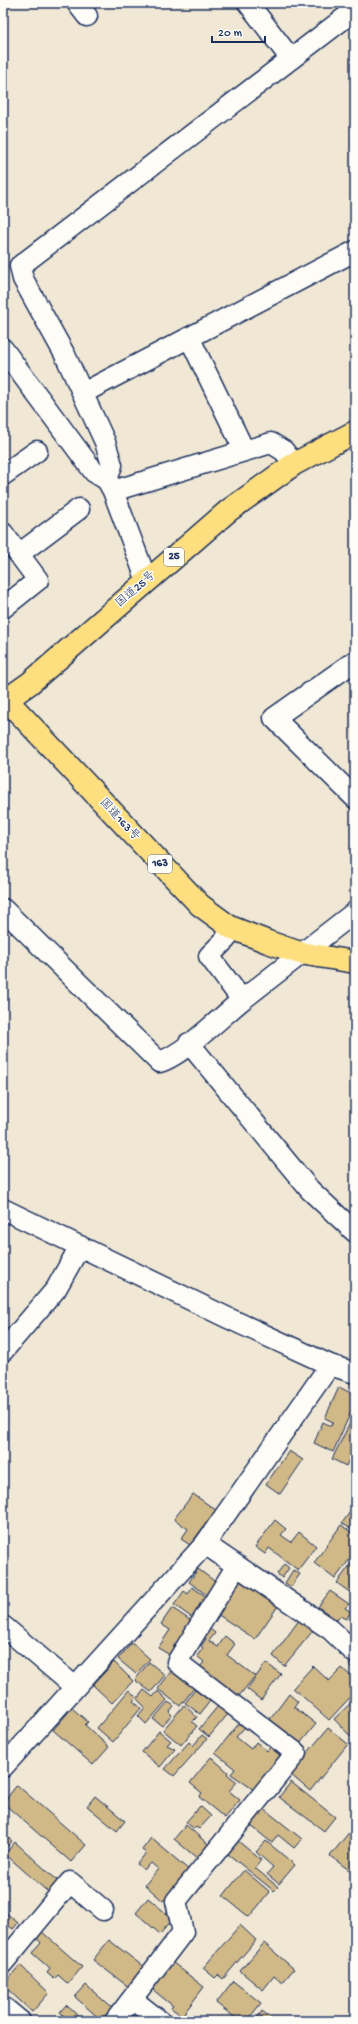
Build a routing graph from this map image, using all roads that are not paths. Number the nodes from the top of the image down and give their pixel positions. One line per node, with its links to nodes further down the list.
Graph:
1 (248, 3): 3 (street)
2 (355, 10): 3 (street)
3 (291, 59): 7 (street)
4 (355, 251): 5 (street)
5 (190, 338): 7 (street); 9 (street)
6 (3, 349): 13 (street)
7 (83, 393): 13 (street)
8 (355, 432): 11 (highway, 国道25号 / 25)
9 (244, 450): 11 (street); 13 (street)
10 (36, 451): 12 (street)
11 (294, 464): 17 (highway, 国道25号 / 25)
12 (3, 475)
13 (110, 485): 17 (street)
14 (79, 509): 16 (street)
15 (3, 533): 16 (street)
16 (19, 554): 18 (street)
17 (147, 581): 20 (highway, 国道25号 / 25)
18 (3, 608)
19 (355, 662): 21 (street)
20 (4, 699): 24 (highway, 国道163号 / 163)
21 (355, 798)
22 (3, 909): 28 (street)
23 (355, 912): 25 (street)
24 (230, 927): 25 (highway, 国道163号 / 163); 27 (street)
25 (300, 953): 26 (highway, 国道163号 / 163); 27 (street)
26 (355, 962)
27 (242, 1000): 28 (street)
28 (189, 1043): 30 (street)
29 (3, 1209): 31 (street)
30 (355, 1232)
31 (80, 1246): 32 (street); 33 (street)
32 (3, 1351)
33 (330, 1365): 34 (street); 35 (street)
34 (355, 1373)
35 (206, 1544): 36 (street); 39 (street)
36 (236, 1567): 38 (street); 43 (street)
37 (3, 1626): 39 (street)
38 (355, 1653)
39 (75, 1687): 40 (street)
40 (3, 1767)
41 (103, 1910): 42 (street)
42 (3, 1963)
43 (132, 1999): 46 (street); 47 (street)
44 (3, 2007): 45 (street)
45 (20, 2021)
46 (115, 2021)
47 (160, 2021)

